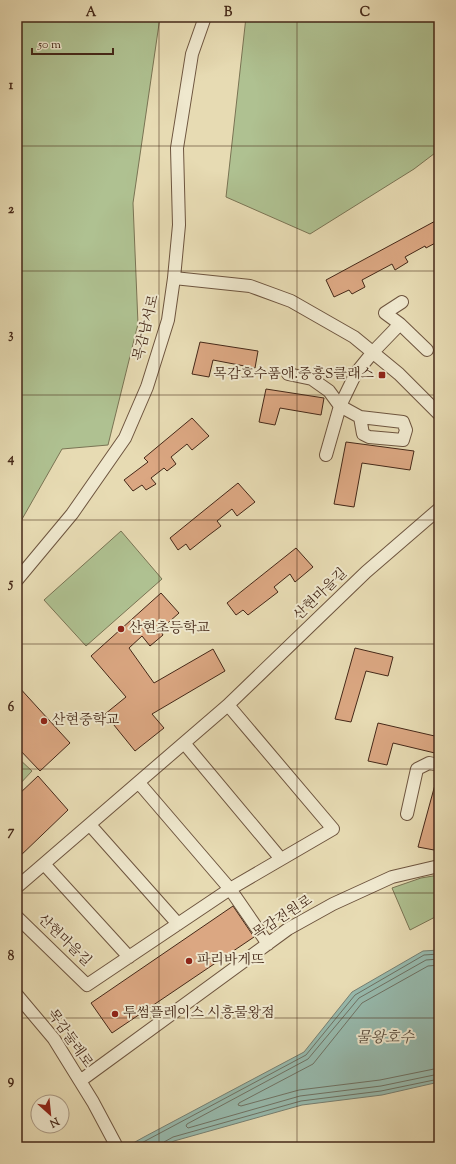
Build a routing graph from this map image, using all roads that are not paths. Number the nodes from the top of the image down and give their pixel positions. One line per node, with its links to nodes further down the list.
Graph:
1 (205, 17): 2 (street, 목감남서로)
2 (174, 278): 6 (street); 13 (street, 목감남서로)
3 (402, 302): 4 (street)
4 (400, 324): 5 (street); 6 (street)
5 (427, 350)
6 (373, 352): 8 (street); 9 (street)
7 (288, 374): 8 (street)
8 (340, 406): 10 (street); 11 (street)
9 (439, 414)
10 (360, 417)
11 (326, 455)
12 (439, 509): 14 (street, 산현마을길)
13 (17, 580)
14 (228, 705): 15 (street, 산현마을길); 20 (street, 산현마을길)
15 (184, 743): 17 (street, 산현마을길); 20 (street)
16 (439, 765): 18 (street)
17 (139, 783): 19 (street, 산현마을길); 24 (street)
18 (407, 814)
19 (90, 825): 21 (street, 산현마을길); 26 (street)
20 (281, 859): 24 (street, 산현마을길)
21 (44, 864): 23 (street, 산현마을길); 28 (street)
22 (439, 866): 27 (street, 목감전원로)
23 (17, 887)
24 (230, 889): 26 (street, 산현마을길); 27 (street)
25 (17, 917): 28 (street, 산현마을길)
26 (178, 924): 28 (street, 산현마을길)
27 (268, 944): 30 (street, 목감전원로)
28 (129, 957)
29 (17, 996): 30 (street, 목감둘레로)
30 (80, 1081): 31 (street, 목감둘레로)
31 (117, 1147)

